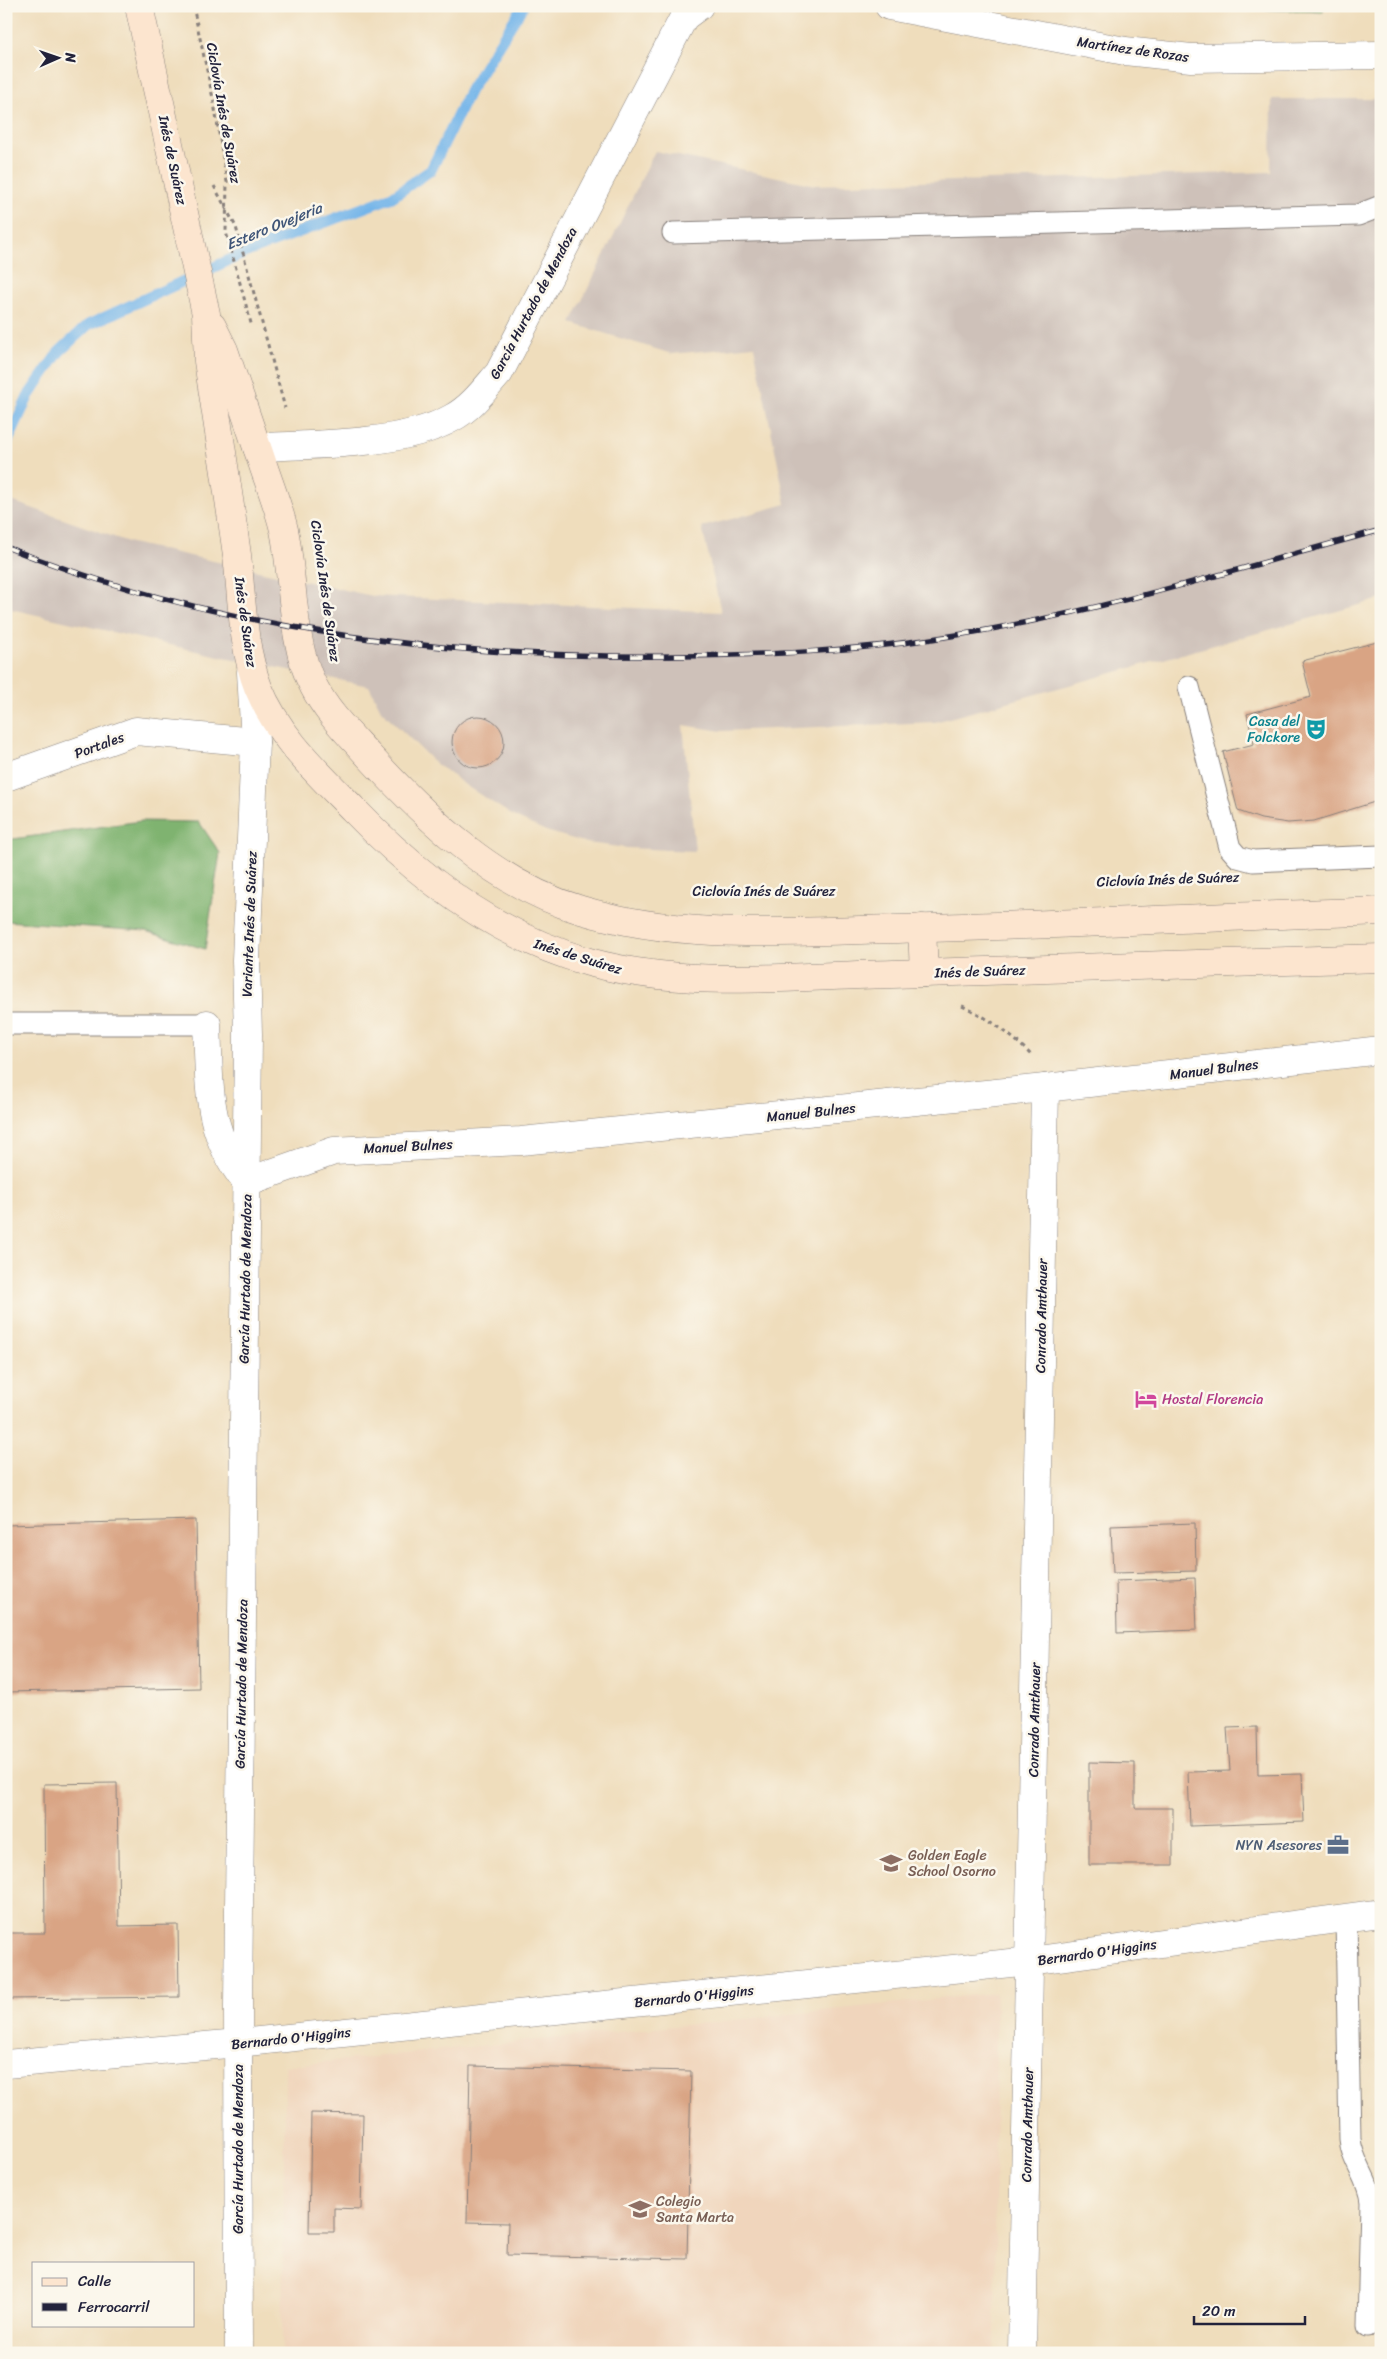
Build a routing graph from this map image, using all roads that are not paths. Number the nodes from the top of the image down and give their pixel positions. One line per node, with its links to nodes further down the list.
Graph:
1 (140, 6): 7 (main road, Inés de Suárez)
2 (699, 6): 8 (street, García Hurtado de Mendoza)
3 (889, 6): 4 (street, Martínez de Rozas)
4 (1381, 55)
5 (1381, 206): 6 (lane)
6 (673, 234)
7 (206, 314): 8 (main road, Inés de Suárez); 9 (main road, Inés de Suárez)
8 (257, 447): 15 (main road, Inés de Suárez)
9 (251, 666): 11 (street, Variante Inés de Suárez); 17 (main road, Inés de Suárez)
10 (1189, 687): 13 (lane)
11 (255, 742): 12 (street, Portales); 22 (street, Variante Inés de Suárez)
12 (6, 778)
13 (1381, 856)
14 (1381, 911): 15 (main road, Inés de Suárez)
15 (922, 928): 17 (main road)
16 (1381, 958): 17 (main road, Inés de Suárez)
17 (924, 973)
18 (6, 1024): 19 (lane)
19 (208, 1024): 22 (street, García Hurtado de Mendoza)
20 (1381, 1050): 21 (street, Manuel Bulnes)
21 (1045, 1088): 22 (street, Manuel Bulnes); 25 (street, Conrado Amthauer)
22 (246, 1182): 26 (street, García Hurtado de Mendoza)
23 (1381, 1913): 24 (street, Bernardo O'Higgins)
24 (1346, 1918): 25 (street, Bernardo O'Higgins); 28 (lane)
25 (1030, 1961): 26 (street, Bernardo O'Higgins); 30 (street, Conrado Amthauer)
26 (238, 2043): 27 (street, Bernardo O'Higgins); 29 (street, García Hurtado de Mendoza)
27 (6, 2064)
28 (1368, 2326)
29 (239, 2353)
30 (1022, 2353)

